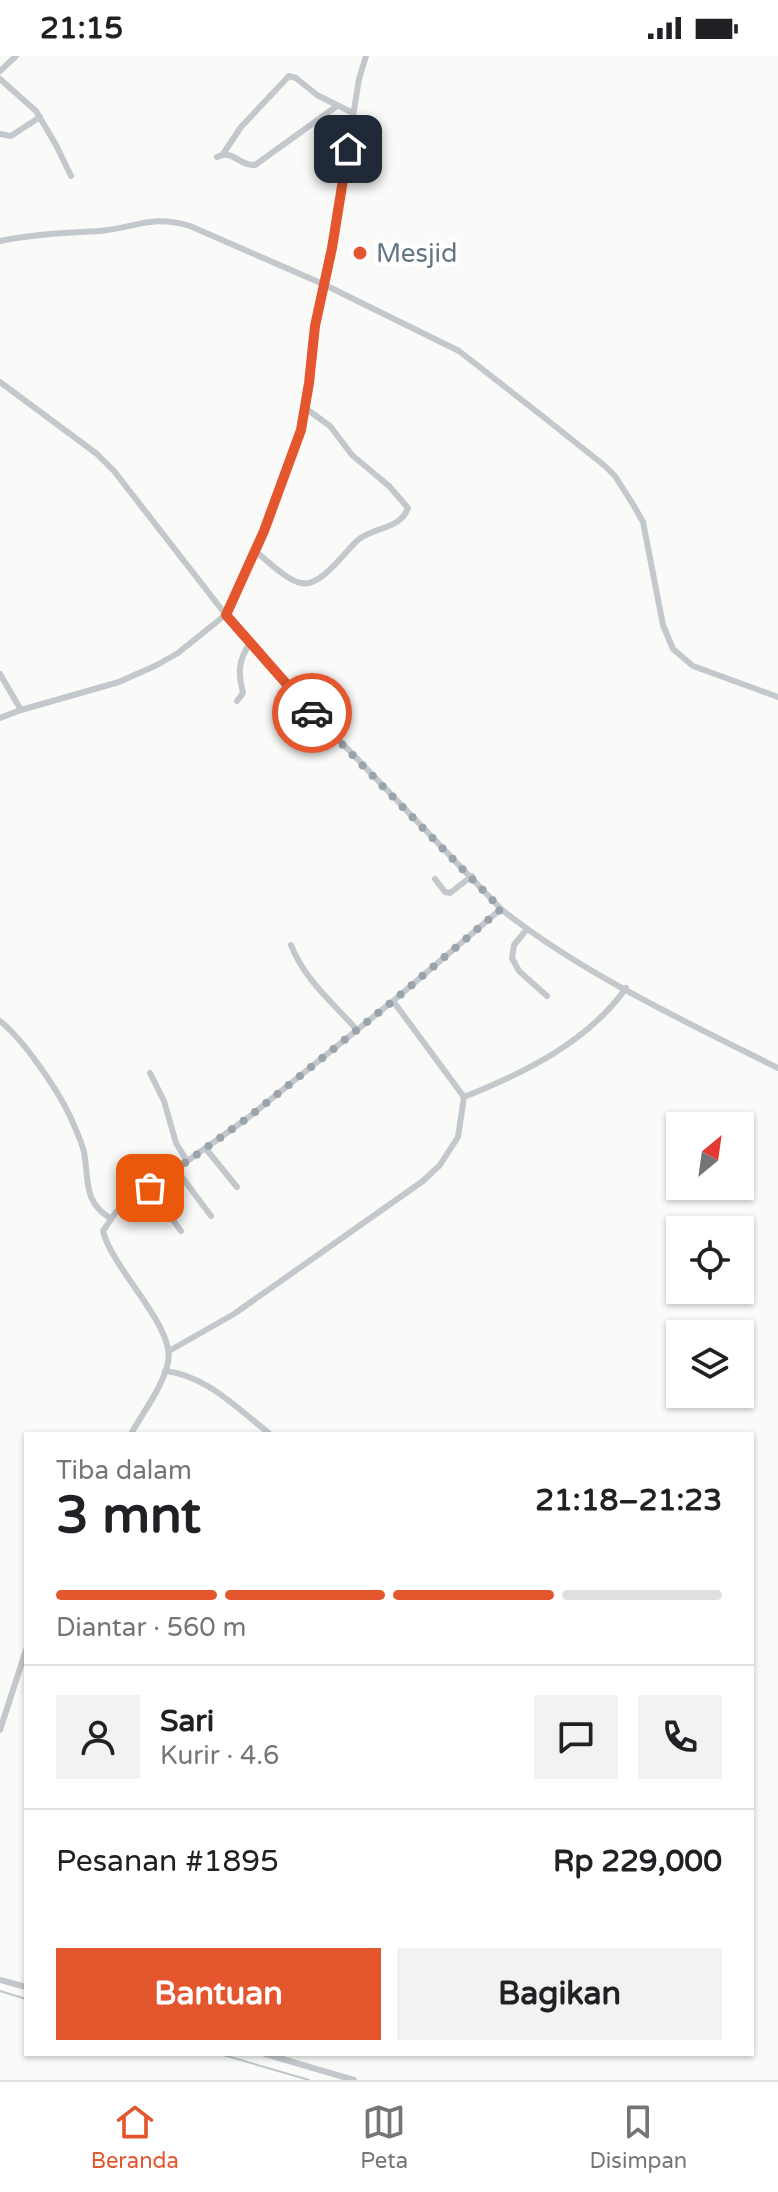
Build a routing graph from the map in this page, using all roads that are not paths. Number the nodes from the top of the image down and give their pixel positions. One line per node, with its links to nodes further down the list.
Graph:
1 (16, 56): 3 (street)
2 (366, 56): 6 (street)
3 (0, 71)
4 (0, 79): 7 (street)
5 (337, 106): 5 (street); 6 (street)
6 (353, 113): 11 (street)
7 (40, 117): 8 (street); 9 (street)
8 (0, 134)
9 (71, 176)
10 (0, 241): 11 (street)
11 (323, 284): 13 (street); 18 (street)
12 (0, 382): 15 (street)
13 (305, 408): 14 (street); 14 (street)
14 (255, 551): 15 (street)
15 (226, 615): 16 (street); 20 (street)
16 (250, 643): 19 (street); 22 (street)
17 (0, 674): 20 (street)
18 (778, 697)
19 (237, 701)
20 (21, 710): 21 (street)
21 (0, 718)
22 (472, 876): 23 (street); 24 (street)
23 (435, 879)
24 (501, 909): 25 (street); 29 (street)
25 (527, 929): 27 (street); 28 (street)
26 (291, 945): 31 (street)
27 (626, 988): 32 (street); 34 (street)
28 (547, 996)
29 (393, 1001): 31 (street); 34 (street)
30 (0, 1021): 41 (street)
31 (357, 1030): 35 (street)
32 (778, 1068)
33 (150, 1073): 36 (street)
34 (464, 1097): 43 (street)
35 (206, 1149): 36 (street); 38 (street)
36 (187, 1161): 37 (street)
37 (176, 1169): 39 (street); 40 (street)
38 (237, 1187)
39 (150, 1188): 41 (street); 42 (street)
40 (211, 1216)
41 (110, 1218): 43 (street)
42 (181, 1231)
43 (169, 1351): 44 (street)
44 (165, 1371): 45 (street); 46 (street)
45 (132, 1432)
46 (267, 1432)
47 (24, 1656): 48 (street)
48 (0, 1730)
49 (0, 1980): 50 (street)
50 (24, 1986)
51 (272, 2056): 52 (street)
52 (354, 2080)

